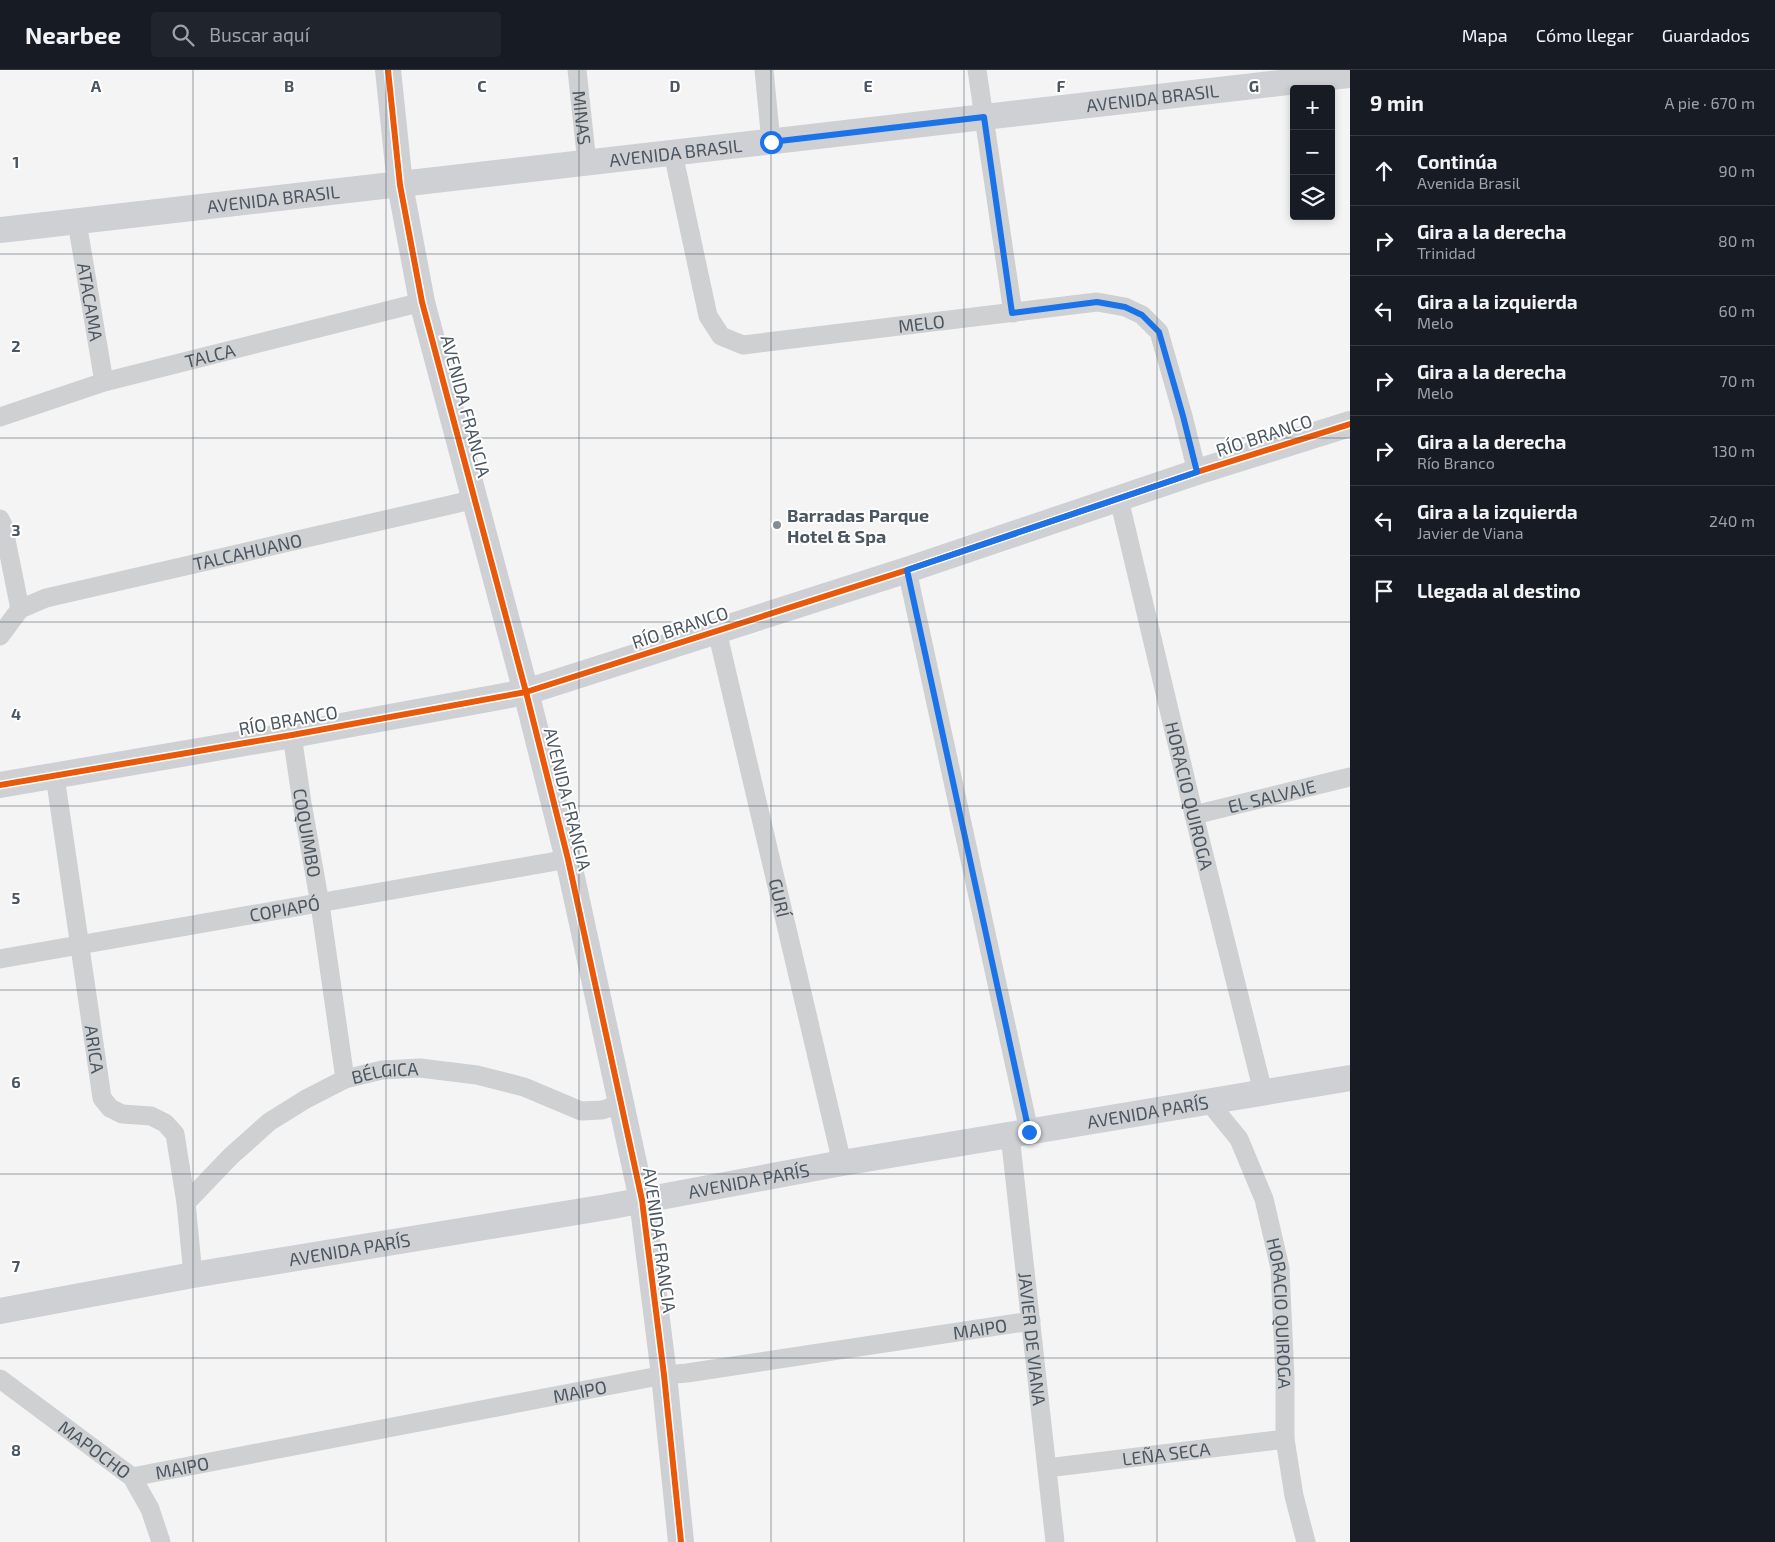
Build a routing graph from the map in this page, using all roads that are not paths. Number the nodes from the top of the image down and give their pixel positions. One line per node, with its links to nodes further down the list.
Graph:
1 (388, 70): 10 (street, AVENIDA FRANCIA)
2 (577, 70): 9 (street, MINAS)
3 (764, 70): 7 (street)
4 (977, 70): 6 (street)
5 (1350, 75): 6 (street, AVENIDA BRASIL)
6 (984, 117): 7 (street, AVENIDA BRASIL); 14 (street)
7 (771, 142): 8 (street, AVENIDA BRASIL)
8 (673, 153): 9 (street, AVENIDA BRASIL); 14 (street, MELO)
9 (587, 163): 10 (street, AVENIDA BRASIL)
10 (400, 185): 11 (street, AVENIDA BRASIL); 13 (street, AVENIDA FRANCIA)
11 (77, 222): 12 (street, AVENIDA BRASIL); 15 (street, ATACAMA)
12 (0, 230)
13 (422, 302): 15 (street, TALCA); 19 (street, AVENIDA FRANCIA)
14 (1012, 313): 18 (street, MELO)
15 (104, 382): 16 (street, TALCA)
16 (0, 417)
17 (1350, 424): 18 (street, RÍO BRANCO)
18 (1197, 472): 20 (street, RÍO BRANCO)
19 (476, 499): 23 (street, TALCAHUANO); 26 (street, AVENIDA FRANCIA)
20 (1119, 499): 22 (street, RÍO BRANCO); 31 (street, HORACIO QUIROGA)
21 (0, 519): 23 (street)
22 (907, 570): 24 (street, RÍO BRANCO); 41 (street, JAVIER DE VIANA)
23 (20, 609): 25 (street)
24 (717, 631): 26 (street, RÍO BRANCO); 42 (street, GURÍ)
25 (0, 636)
26 (526, 692): 27 (street, RÍO BRANCO); 32 (street, AVENIDA FRANCIA)
27 (292, 736): 28 (street, RÍO BRANCO); 33 (street, COQUIMBO)
28 (55, 776): 30 (street, RÍO BRANCO); 34 (street, ARICA)
29 (1350, 777): 31 (street, EL SALVAJE)
30 (0, 785)
31 (1194, 815): 38 (street, HORACIO QUIROGA)
32 (568, 859): 33 (street, COPIAPÓ); 40 (street, AVENIDA FRANCIA)
33 (320, 904): 34 (street, COPIAPÓ); 37 (street, COQUIMBO)
34 (79, 946): 35 (street, COPIAPÓ); 44 (street, ARICA)
35 (0, 958)
36 (1350, 1078): 38 (street, AVENIDA PARÍS)
37 (345, 1079): 40 (street, BÉLGICA); 44 (street, BÉLGICA)
38 (1263, 1092): 39 (street, AVENIDA PARÍS)
39 (1208, 1101): 41 (street, AVENIDA PARÍS); 50 (street, HORACIO QUIROGA)
40 (622, 1104): 43 (street, AVENIDA FRANCIA)
41 (1020, 1133): 42 (street, AVENIDA PARÍS); 47 (street, JAVIER DE VIANA)
42 (842, 1163): 43 (street, AVENIDA PARÍS)
43 (642, 1200): 45 (street, AVENIDA PARÍS); 48 (street, AVENIDA FRANCIA)
44 (186, 1203): 45 (street, ARICA)
45 (193, 1275): 46 (street, AVENIDA PARÍS)
46 (0, 1311)
47 (1031, 1321): 48 (street, MAIPO); 51 (street, JAVIER DE VIANA)
48 (664, 1374): 52 (street, MAIPO); 54 (street, AVENIDA FRANCIA)
49 (0, 1379): 52 (street, MAPOCHO)
50 (1285, 1439): 51 (street, LEÑA SECA); 56 (street, HORACIO QUIROGA)
51 (1047, 1468): 55 (street, JAVIER DE VIANA)
52 (132, 1477): 53 (street, MAPOCHO)
53 (161, 1542)
54 (681, 1542)
55 (1055, 1542)
56 (1306, 1542)

